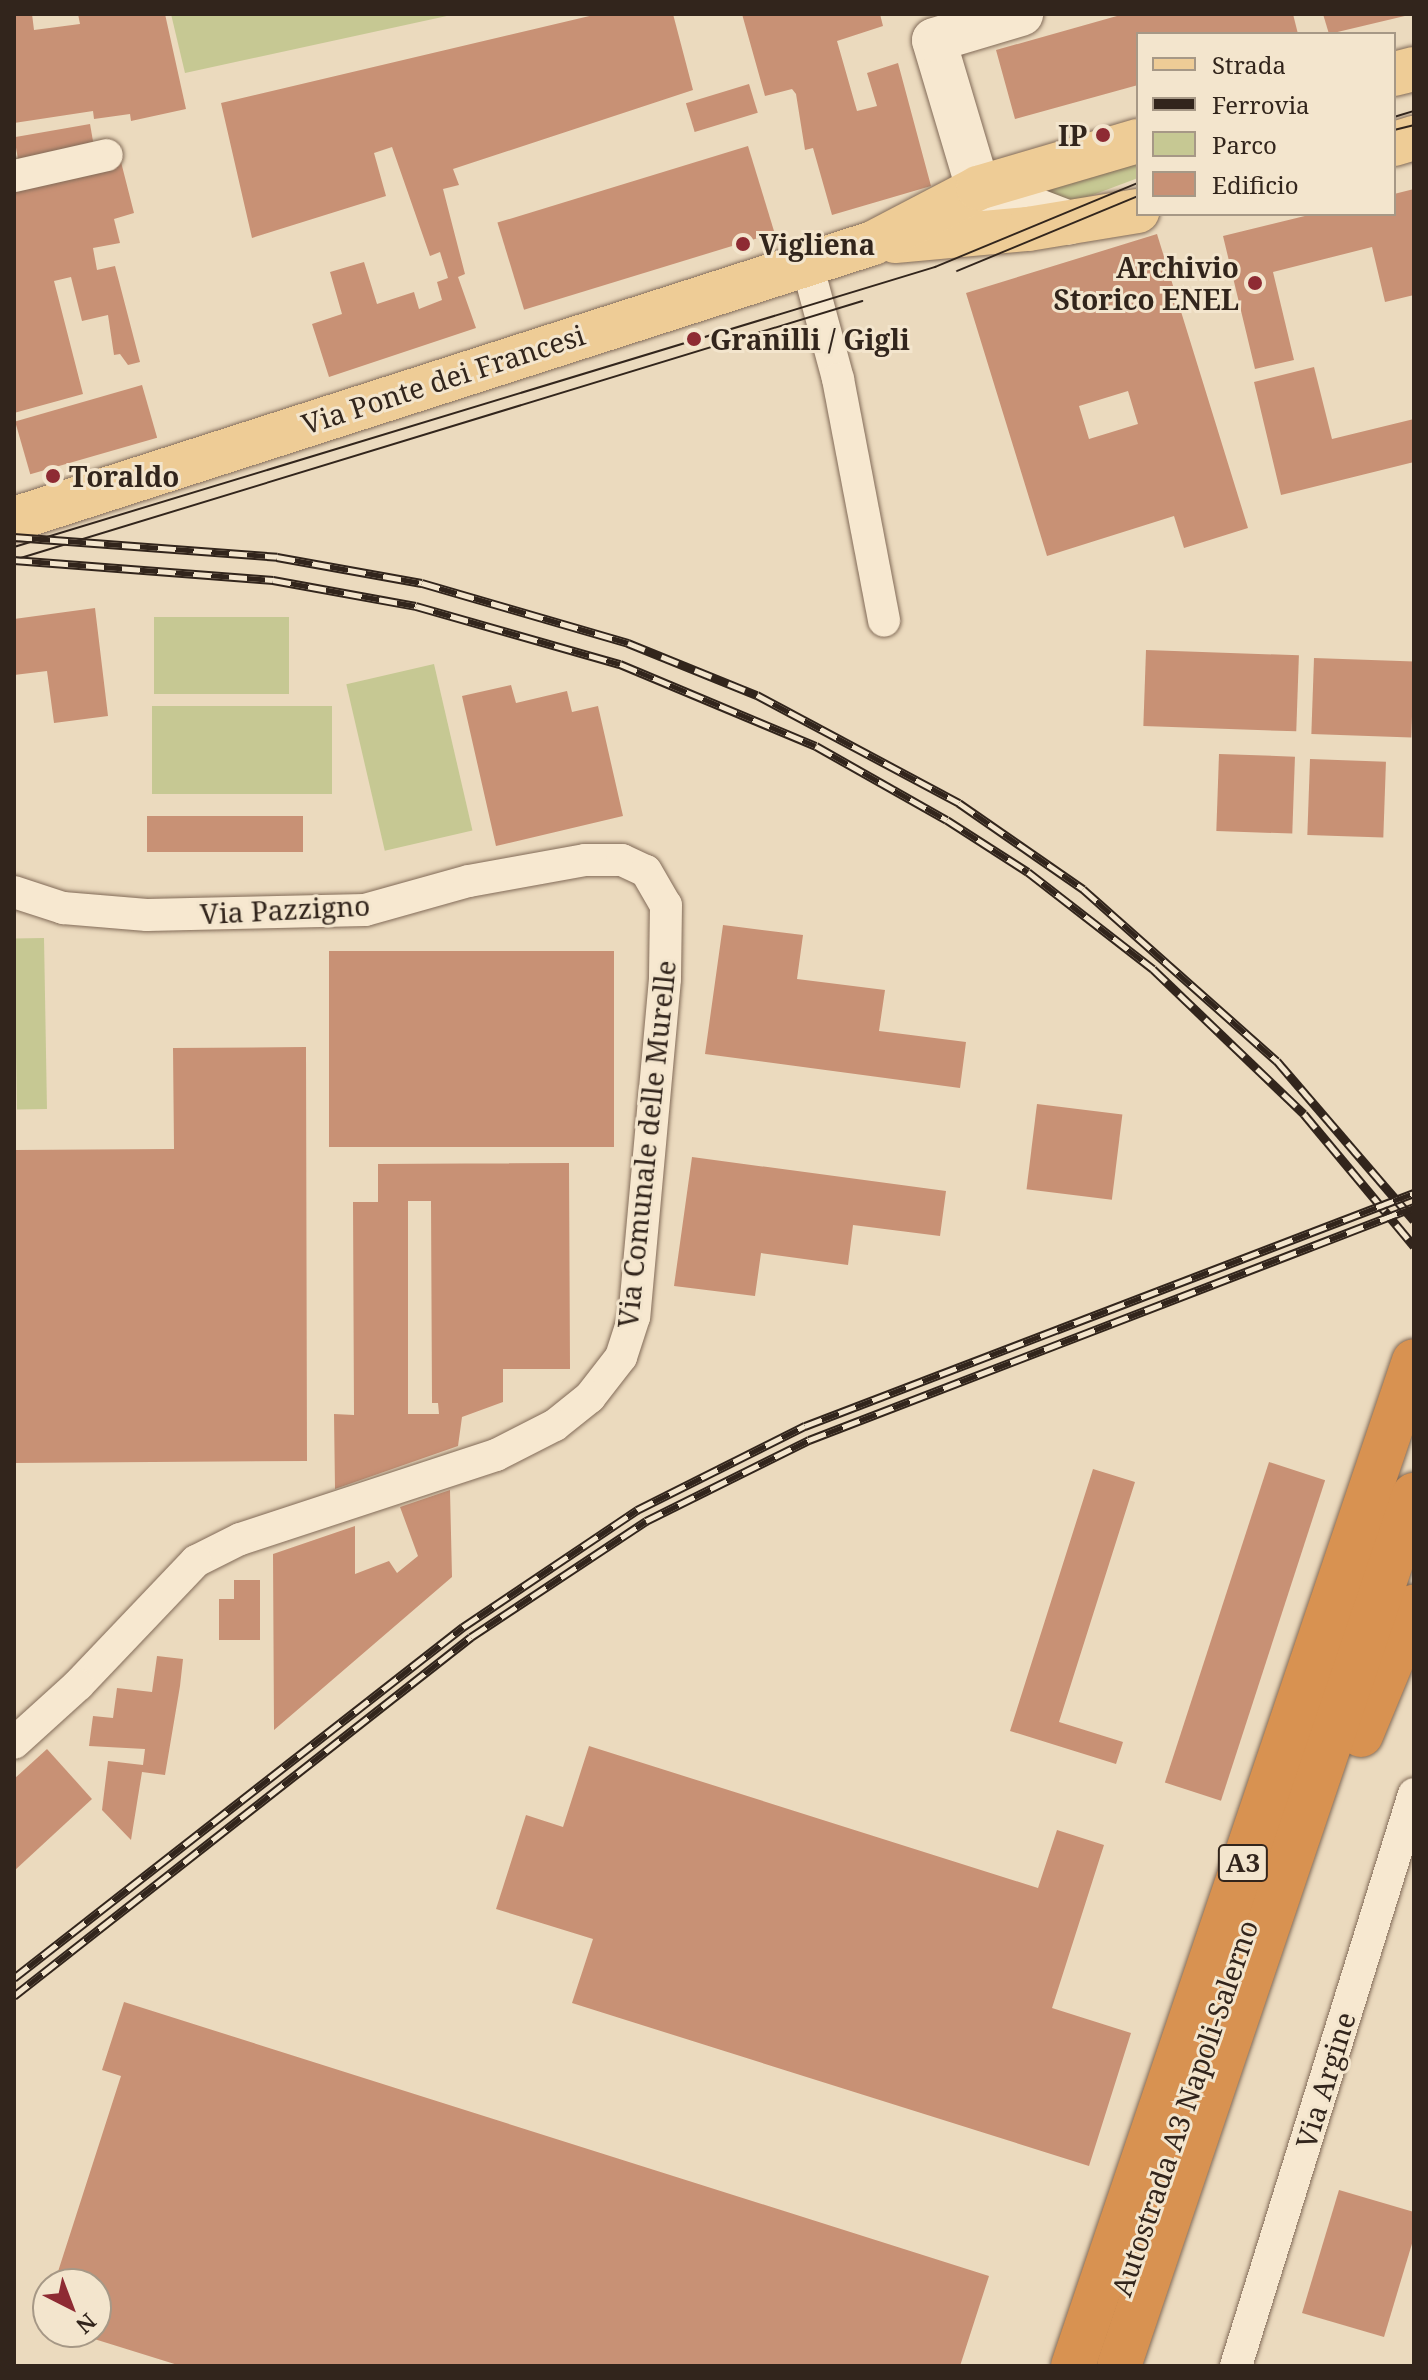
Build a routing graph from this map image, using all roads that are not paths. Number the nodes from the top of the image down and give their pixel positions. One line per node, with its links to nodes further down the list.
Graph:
1 (1021, 14): 2 (main road)
2 (930, 27): 6 (main road)
3 (1136, 142): 6 (main road)
4 (107, 155): 5 (street)
5 (14, 176)
6 (978, 188): 8 (main road); 9 (main road)
7 (1136, 211): 8 (main road)
8 (1069, 223): 9 (main road)
9 (876, 243): 10 (main road, Via Ponte dei Francesi)
10 (807, 264): 11 (main road, Via Ponte dei Francesi); 12 (street)
11 (14, 519)
12 (884, 621)
13 (646, 871): 14 (street, Via Pazzigno); 19 (street, Via Comunale delle Murelle)
14 (14, 892)
15 (1414, 1361): 21 (highway, A3)
16 (1414, 1442): 22 (highway, Autostrada A3 Napoli-Salerno / A3)
17 (1414, 1495): 23 (highway, Autostrada A3 Napoli-Salerno / A3)
18 (1414, 1607): 24 (highway, A3)
19 (14, 1743)
20 (1414, 1794): 25 (street, Via Argine)
21 (1073, 2366)
22 (1097, 2366)
23 (1119, 2366)
24 (1147, 2366)
25 (1236, 2366)

